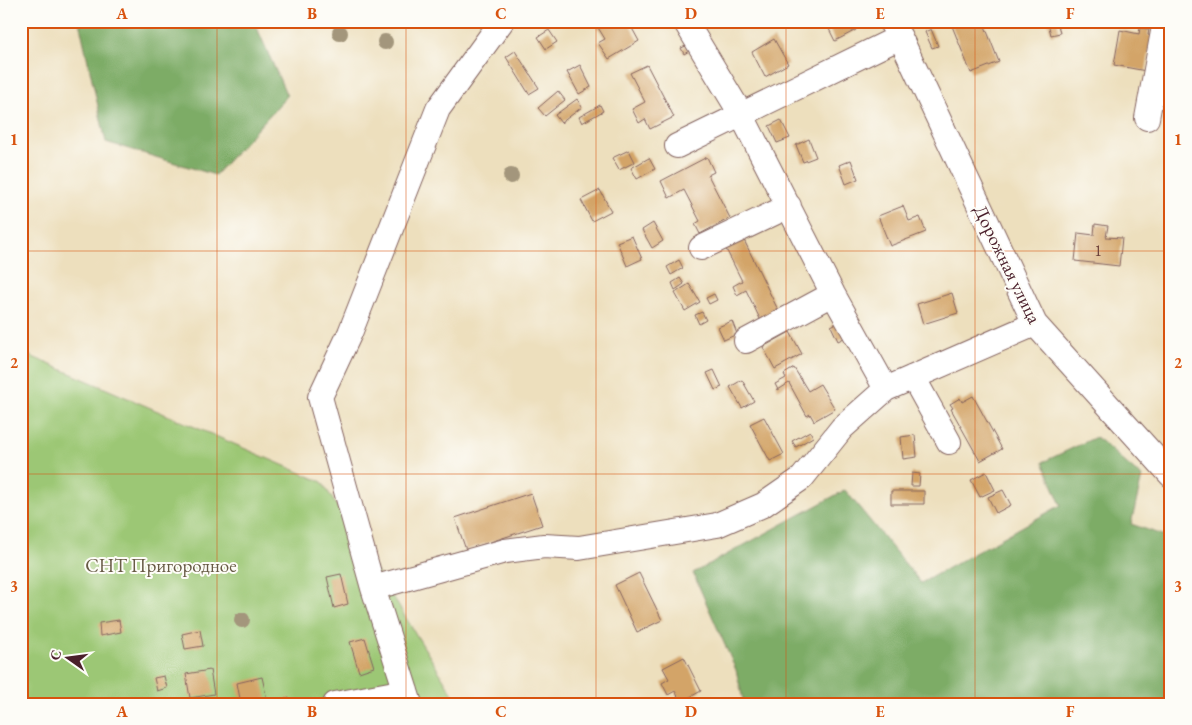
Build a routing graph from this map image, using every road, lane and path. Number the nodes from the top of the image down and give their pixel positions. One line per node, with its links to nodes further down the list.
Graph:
1 (502, 21): 17 (street)
2 (685, 21): 5 (street)
3 (1165, 21): 6 (street)
4 (895, 29): 5 (street); 11 (street, Дорожная улица)
5 (741, 114): 7 (street); 8 (street)
6 (1147, 118)
7 (677, 146)
8 (790, 206): 9 (street); 10 (street)
9 (701, 248)
10 (833, 294): 12 (street); 14 (street)
11 (1035, 324): 13 (street); 16 (street, Дорожная улица)
12 (746, 341)
13 (913, 377): 14 (street); 15 (street)
14 (886, 389): 17 (street)
15 (949, 442)
16 (1171, 475)
17 (373, 588): 18 (street)
18 (408, 697): 19 (street)
19 (335, 704)

